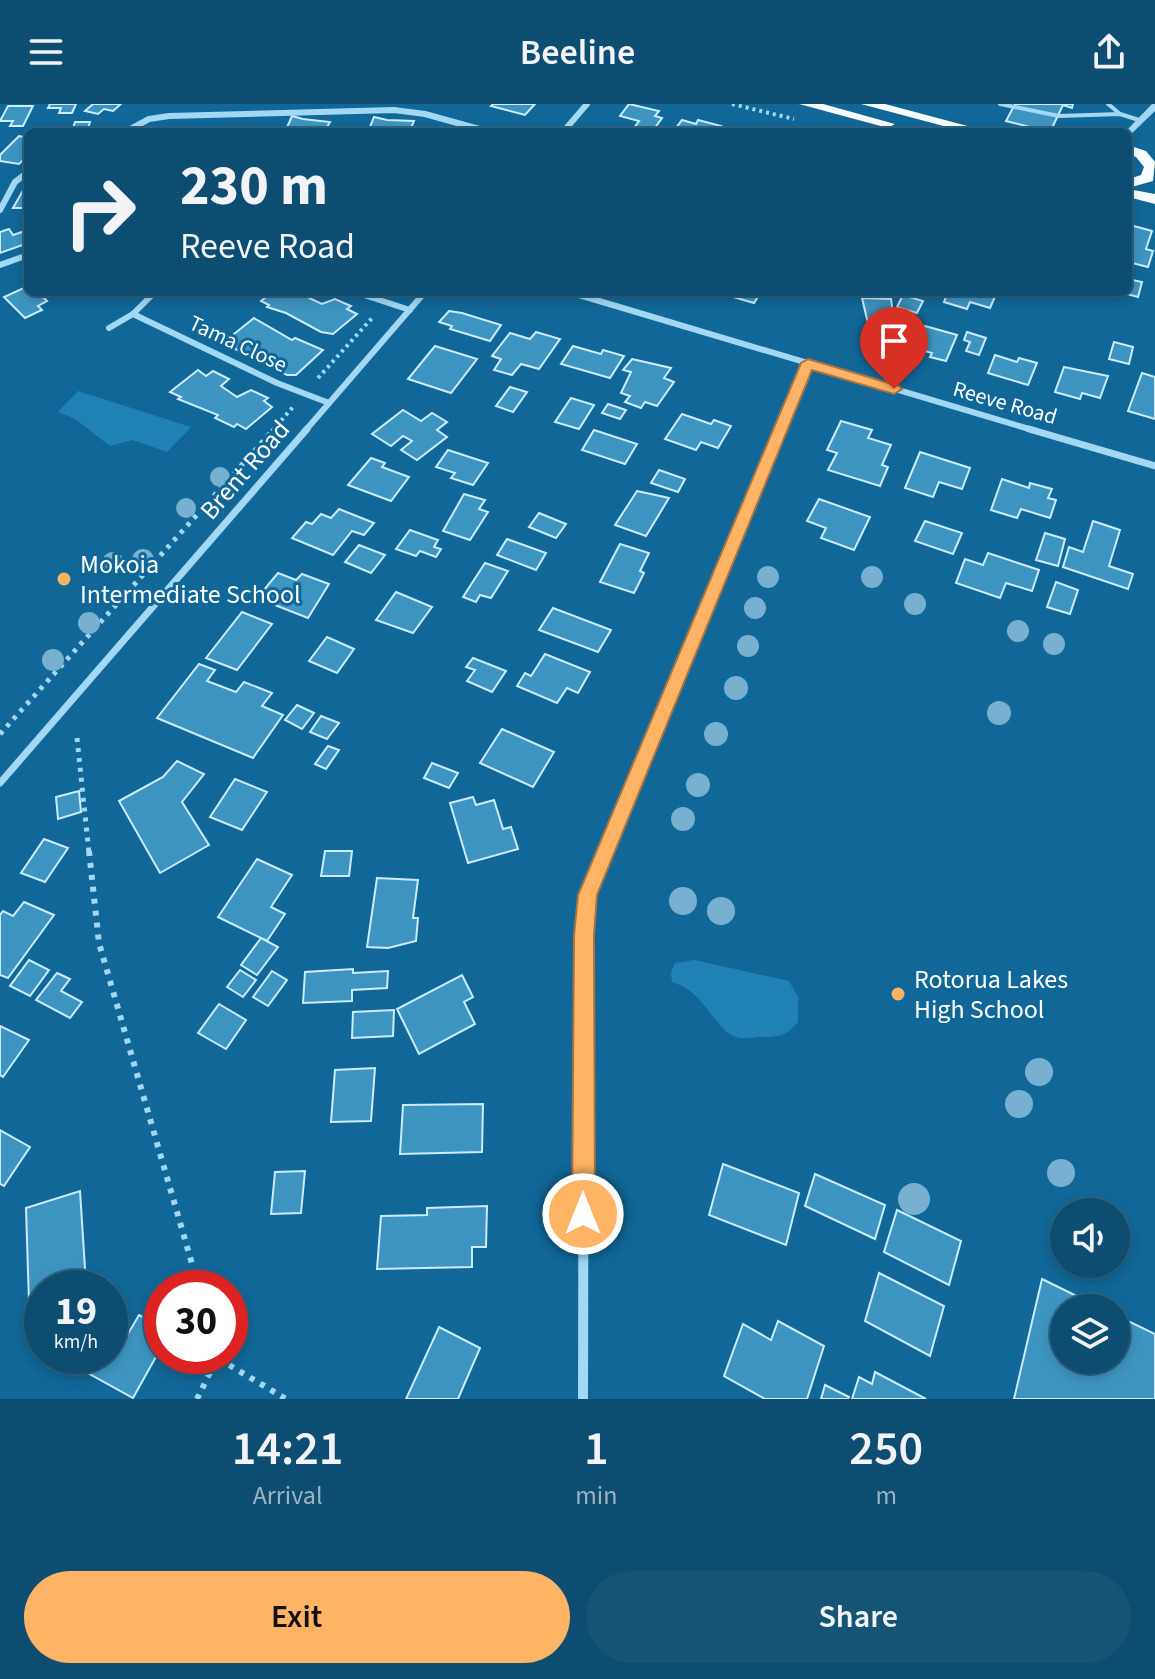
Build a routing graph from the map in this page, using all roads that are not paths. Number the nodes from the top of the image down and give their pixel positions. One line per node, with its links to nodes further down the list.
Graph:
1 (255, 104): 9 (street)
2 (587, 104): 14 (street)
3 (806, 104): 15 (highway)
4 (868, 104): 8 (highway)
5 (1000, 104): 10 (lane)
6 (1108, 104): 10 (lane)
7 (1155, 106): 11 (street)
8 (890, 107): 16 (highway)
9 (252, 113): 12 (street); 13 (street)
10 (1120, 114): 11 (lane)
11 (1139, 120): 17 (street)
12 (132, 128)
13 (476, 128)
14 (566, 128)
15 (904, 128)
16 (968, 128)
17 (1132, 129)
18 (1132, 151): 19 (highway)
19 (1153, 167): 21 (highway)
20 (24, 175): 26 (street)
21 (1132, 186)
22 (1132, 187): 24 (highway)
23 (1132, 188): 25 (highway)
24 (1155, 188)
25 (1155, 199)
26 (0, 210)
27 (24, 256): 28 (street)
28 (0, 265)
29 (151, 296): 34 (street)
30 (367, 296): 33 (street)
31 (422, 296): 33 (street, Brent Road)
32 (582, 296): 36 (street, Reeve Road)
33 (410, 310): 37 (street, Brent Road)
34 (133, 314): 35 (street); 37 (street, Tama Close)
35 (109, 328)
36 (808, 363): 38 (street, Reeve Road); 40 (street)
37 (329, 403): 39 (street, Brent Road)
38 (1155, 466)
39 (0, 783)
40 (583, 1399)

